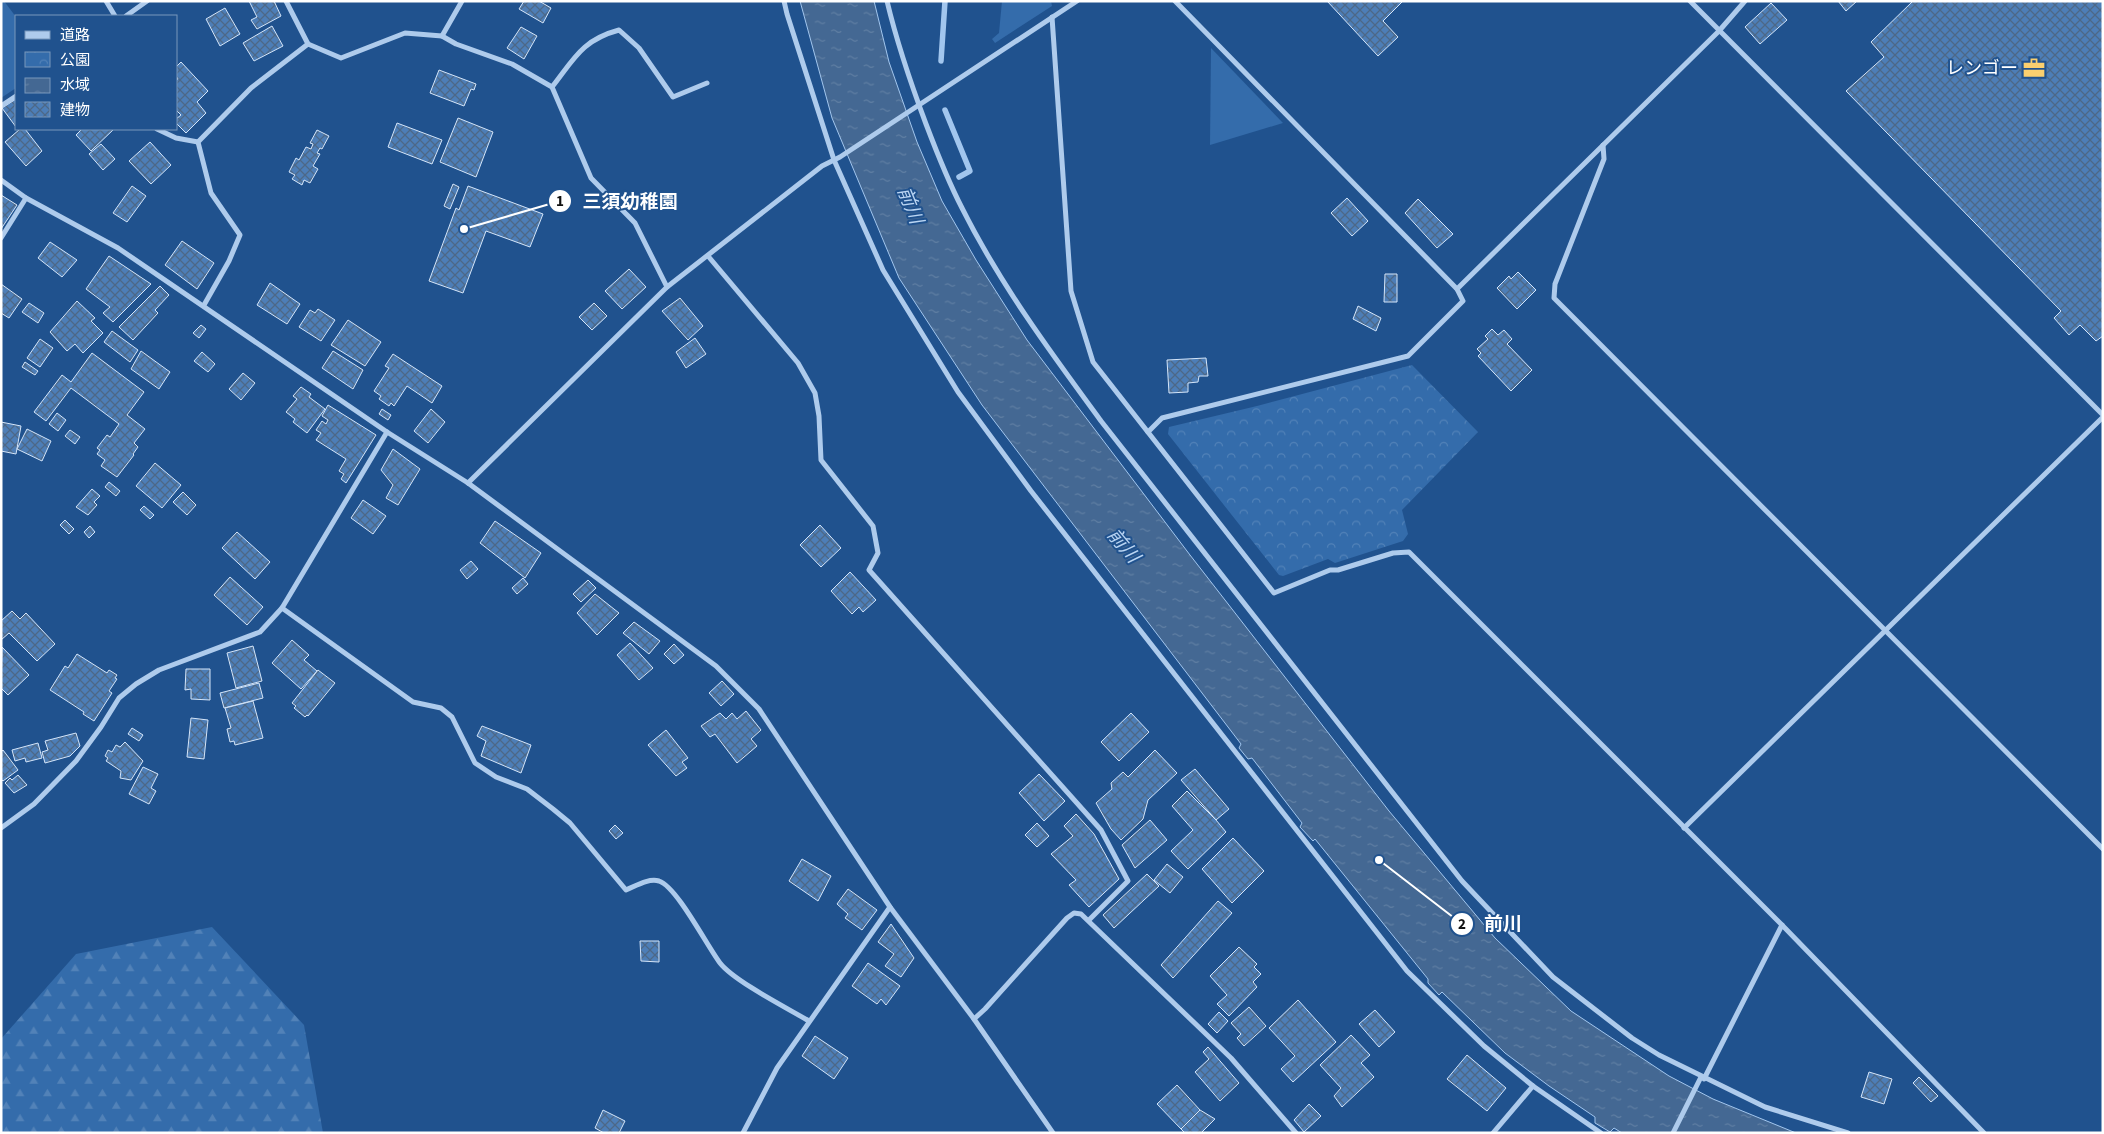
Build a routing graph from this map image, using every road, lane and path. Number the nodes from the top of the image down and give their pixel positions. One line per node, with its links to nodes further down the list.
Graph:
1 (106, 1): 11 (street)
2 (148, 1): 12 (street)
3 (286, 1): 16 (street)
4 (462, 1): 15 (street)
5 (784, 1): 25 (street)
6 (887, 1): 21 (street)
7 (1077, 1): 13 (street)
8 (1175, 1): 31 (street)
9 (1690, 1): 14 (street)
10 (1745, 1): 14 (street)
11 (114, 15)
12 (127, 15)
13 (1052, 18): 21 (street); 35 (street)
14 (1719, 31): 24 (street); 33 (street)
15 (442, 36): 16 (street); 18 (street)
16 (308, 44): 23 (street)
17 (707, 83): 18 (street)
18 (552, 87): 30 (street)
19 (15, 97): 20 (street)
20 (1, 106)
21 (915, 106): 25 (street); 47 (street)
22 (159, 130): 23 (street)
23 (198, 142): 32 (street)
24 (1603, 145): 31 (street); 38 (street)
25 (837, 159): 29 (street); 48 (street)
26 (1, 180): 27 (street)
27 (26, 198): 28 (street); 32 (street)
28 (1, 238)
29 (708, 256): 30 (street); 43 (street)
30 (667, 287): 36 (street)
31 (1457, 289): 35 (street)
32 (204, 305): 34 (street)
33 (2103, 416): 38 (street)
34 (387, 432): 36 (street); 37 (street)
35 (1148, 432): 40 (street)
36 (468, 483): 42 (street)
37 (282, 608): 39 (street); 46 (street)
38 (1886, 629): 40 (street); 41 (street)
39 (1, 828)
40 (1684, 828): 44 (street)
41 (2103, 848)
42 (890, 907): 45 (street); 46 (street)
43 (1090, 920): 45 (street); 52 (street)
44 (1782, 926): 47 (street); 57 (street)
45 (974, 1019): 51 (street)
46 (809, 1022): 50 (street)
47 (1703, 1078): 49 (street); 55 (street)
48 (1533, 1086): 53 (street); 54 (street)
49 (1834, 1131): 56 (street)
50 (744, 1133)
51 (1053, 1133)
52 (1296, 1133)
53 (1493, 1133)
54 (1600, 1133)
55 (1673, 1133)
56 (1848, 1133)
57 (1984, 1133)

